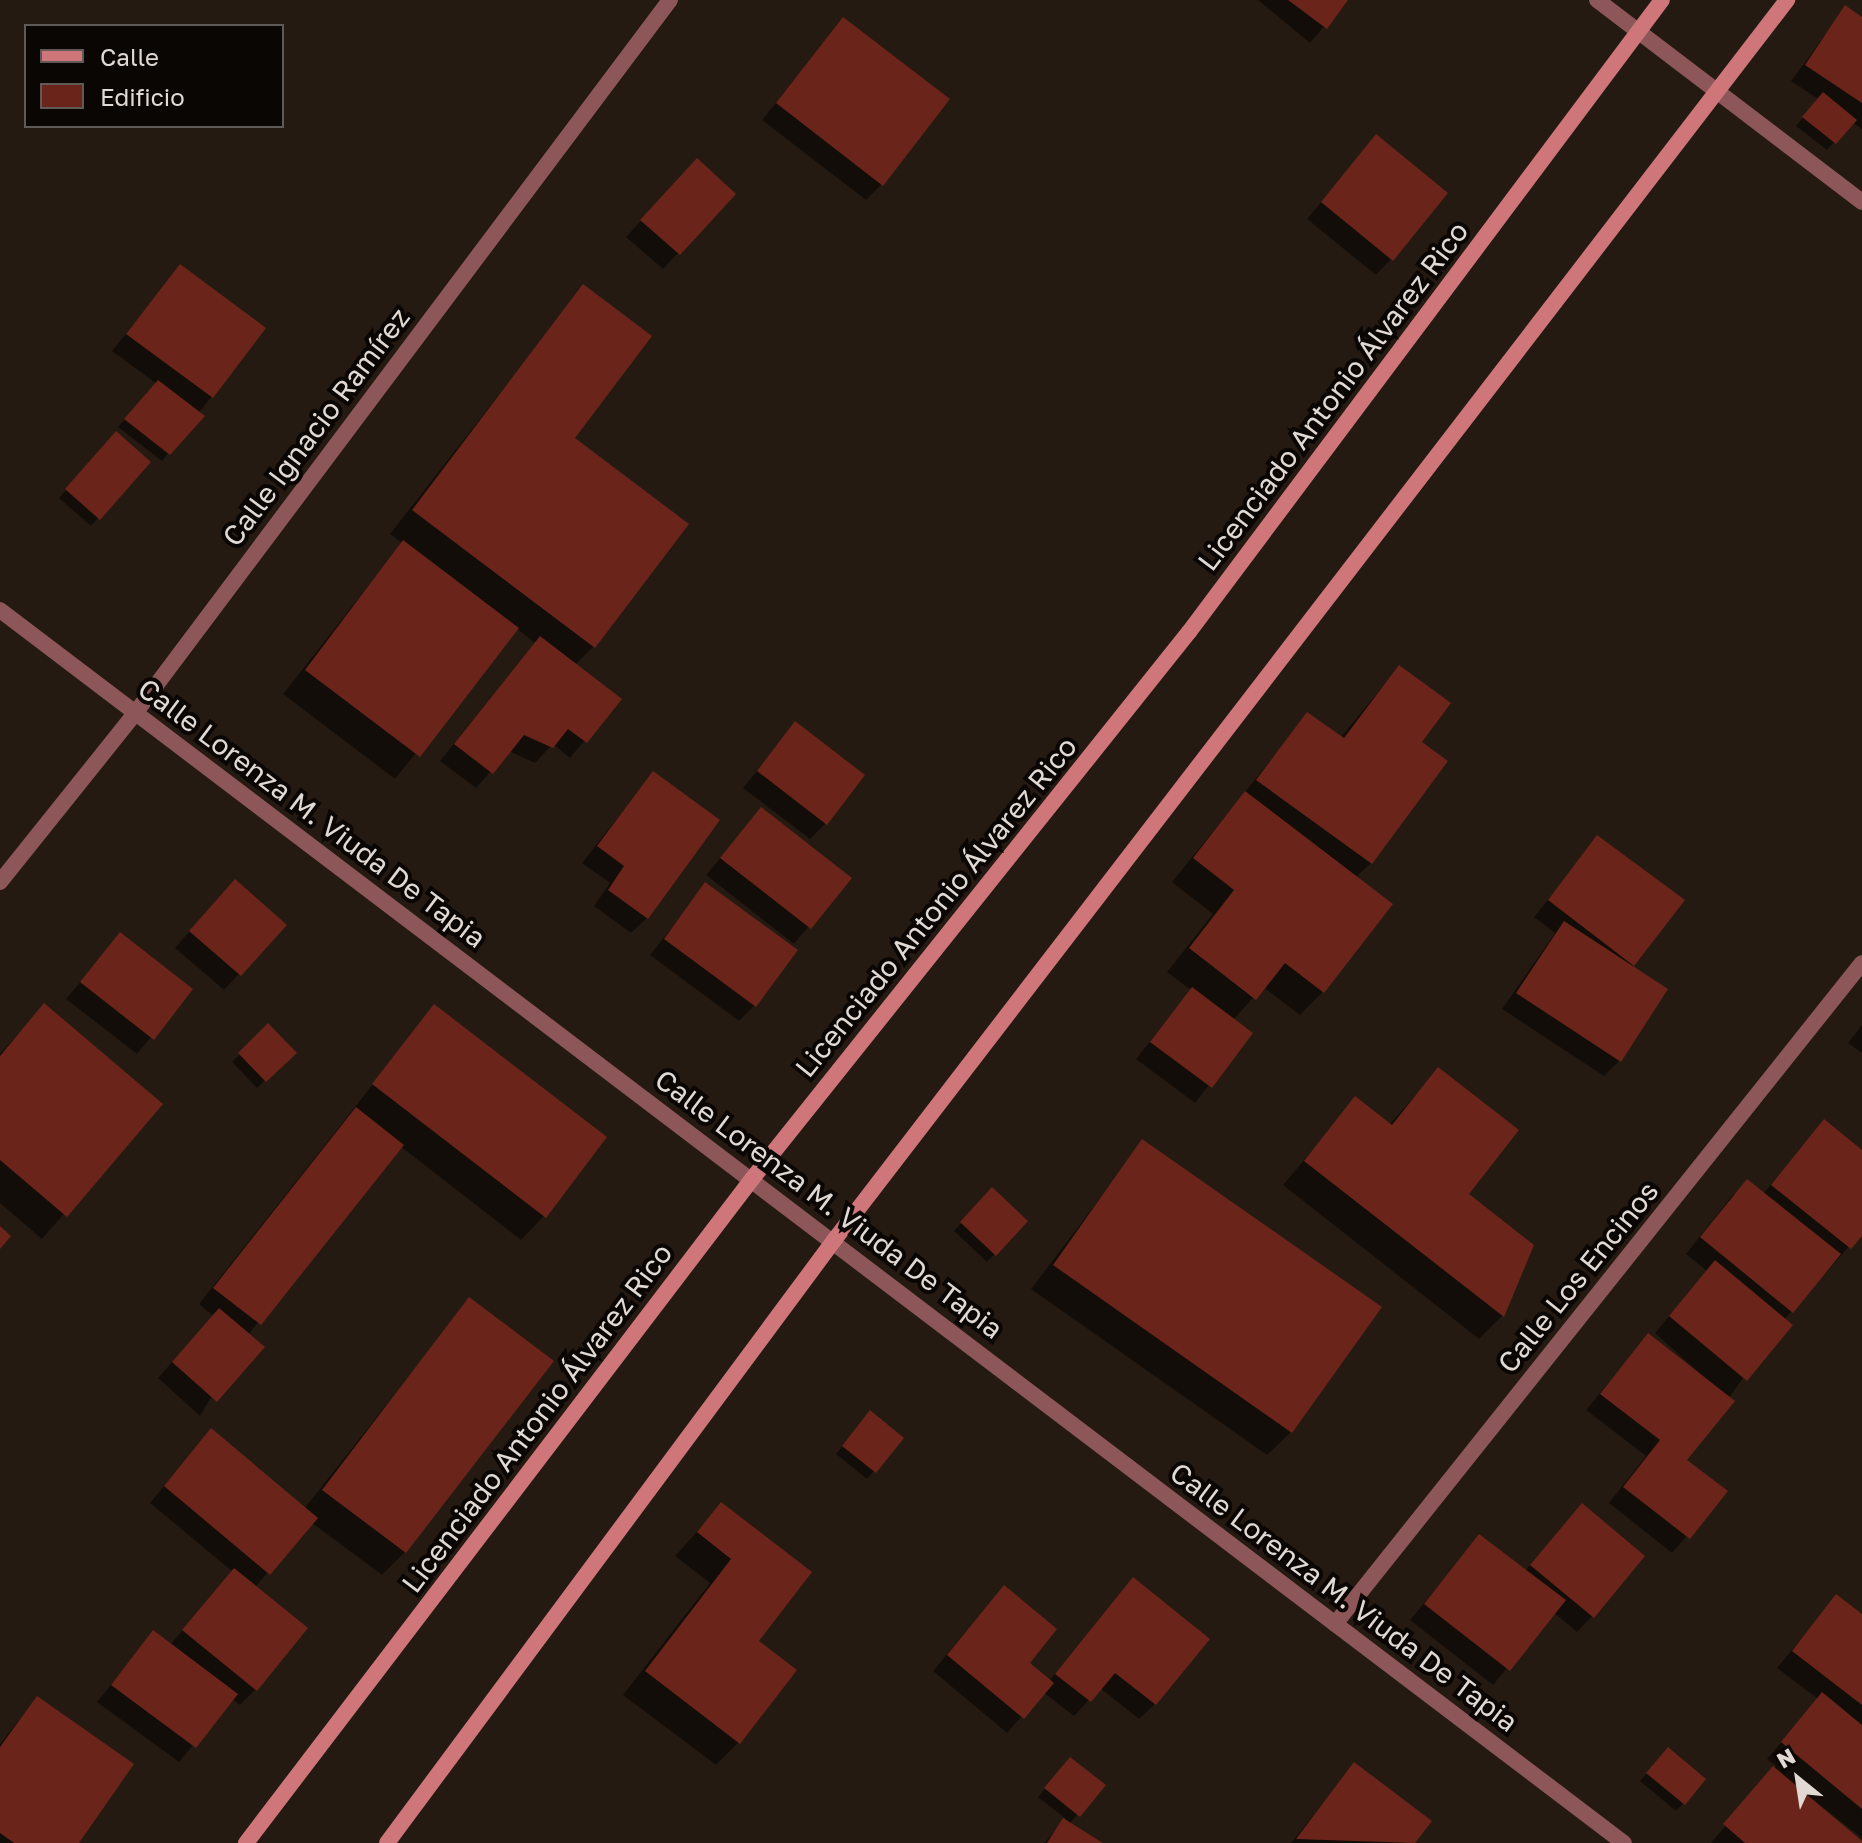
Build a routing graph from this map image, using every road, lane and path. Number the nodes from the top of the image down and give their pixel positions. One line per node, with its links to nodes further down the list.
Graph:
1 (670, 0): 9 (street, Calle Ignacio Ramírez)
2 (1597, 0): 5 (street)
3 (1662, 0): 5 (main road, Licenciado Antonio Álvarez Rico)
4 (1787, 0): 6 (main road)
5 (1638, 31): 6 (street); 12 (main road, Licenciado Antonio Álvarez Rico)
6 (1710, 91): 7 (street); 13 (main road)
7 (1862, 202)
8 (0, 610): 9 (street, Calle Lorenza M. Viuda De Tapia)
9 (136, 712): 10 (street, Calle Ignacio Ramírez); 12 (street, Calle Lorenza M. Viuda De Tapia)
10 (0, 882)
11 (1862, 963): 14 (street, Calle Los Encinos)
12 (752, 1179): 13 (street, Calle Lorenza M. Viuda De Tapia); 15 (main road, Licenciado Antonio Álvarez Rico)
13 (835, 1239): 14 (street, Calle Lorenza M. Viuda De Tapia); 16 (main road)
14 (1335, 1624): 17 (street, Calle Lorenza M. Viuda De Tapia)
15 (246, 1843)
16 (387, 1843)
17 (1624, 1843)

